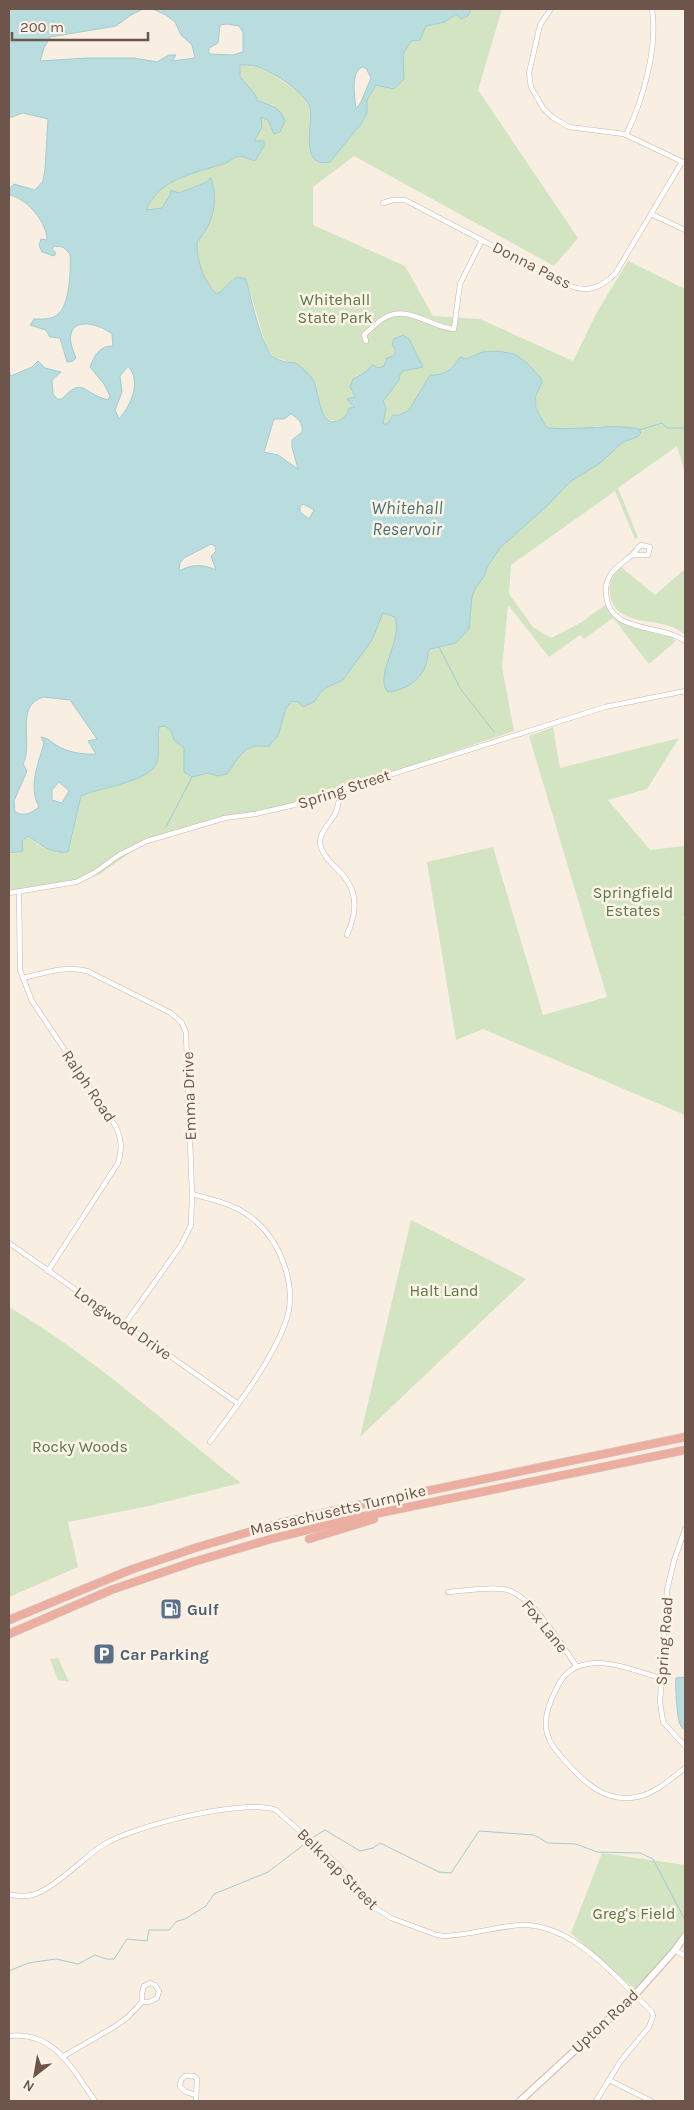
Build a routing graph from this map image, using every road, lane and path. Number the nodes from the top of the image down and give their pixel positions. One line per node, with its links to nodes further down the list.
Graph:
1 (551, 9): 3 (street)
2 (652, 9): 3 (street)
3 (626, 135): 4 (street)
4 (684, 163): 6 (street, Donna Pass)
5 (383, 203): 8 (street, Donna Pass)
6 (651, 214): 7 (street); 8 (street, Donna Pass)
7 (685, 230)
8 (482, 240): 9 (street)
9 (366, 341)
10 (632, 555): 11 (street)
11 (685, 641)
12 (685, 691): 13 (street, Spring Street)
13 (340, 790): 14 (street, Spring Street); 16 (street)
14 (19, 891): 15 (street, Spring Street); 17 (street, Ralph Road)
15 (9, 893)
16 (347, 936)
17 (23, 978): 18 (street, Emma Drive); 20 (street, Ralph Road)
18 (192, 1194): 21 (street, Emma Drive); 22 (street)
19 (9, 1243): 20 (street, Longwood Drive)
20 (48, 1270): 21 (street, Longwood Drive)
21 (125, 1324): 22 (street, Longwood Drive)
22 (237, 1403): 24 (street)
23 (685, 1437): 30 (highway, Massachusetts Turnpike)
24 (210, 1442)
25 (685, 1450): 26 (highway, Massachusetts Turnpike)
26 (411, 1507): 28 (highway); 31 (highway, Massachusetts Turnpike)
27 (685, 1529): 33 (street, Spring Road)
28 (309, 1539)
29 (448, 1592): 32 (street, Fox Lane)
30 (9, 1620)
31 (9, 1634)
32 (577, 1666): 33 (street); 35 (street)
33 (661, 1678): 34 (street, Spring Road)
34 (685, 1746)
35 (685, 1768)
36 (9, 1894): 40 (street, Belknap Street)
37 (685, 1936): 38 (main road, Upton Road)
38 (675, 1950): 39 (street); 40 (main road, Upton Road)
39 (685, 1956)
40 (634, 1996): 44 (street, Belknap Street); 48 (main road, Upton Road)
41 (142, 2002): 41 (street); 43 (street)
42 (9, 2036): 43 (street)
43 (62, 2057): 46 (street)
44 (609, 2080): 49 (street, Belknap Street); 50 (street)
45 (196, 2095): 45 (street); 47 (street)
46 (95, 2101)
47 (196, 2101)
48 (520, 2101)
49 (596, 2101)
50 (651, 2101)

